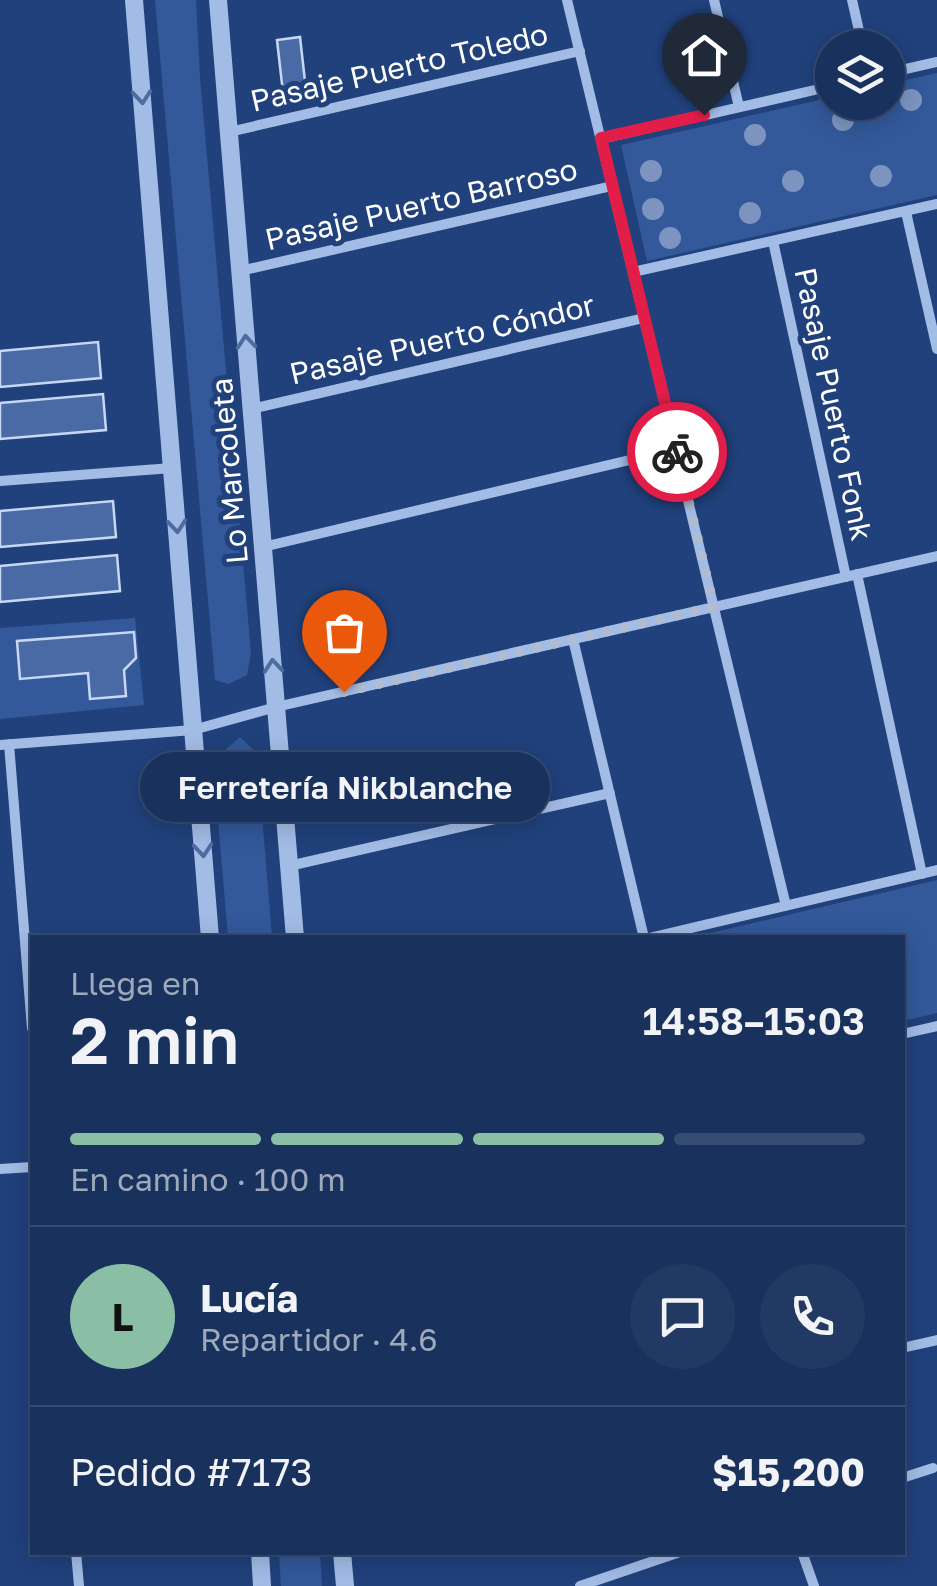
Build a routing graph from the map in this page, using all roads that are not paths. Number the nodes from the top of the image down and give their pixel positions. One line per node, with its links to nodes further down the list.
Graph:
1 (134, 0): 24 (street, Lo Marcoleta, one-way to 24)
2 (218, 0): 12 (street, Lo Marcoleta)
3 (567, 0): 7 (street)
4 (714, 0): 11 (street)
5 (852, 0): 6 (street)
6 (858, 30)
7 (580, 52): 12 (street, Pasaje Puerto Toledo); 13 (street)
8 (937, 62): 9 (street)
9 (905, 69)
10 (815, 90): 11 (street, Pasaje Puerto Barroso)
11 (738, 107): 13 (street, Pasaje Puerto Barroso)
12 (229, 132): 18 (street, Lo Marcoleta)
13 (601, 138): 14 (street)
14 (612, 186): 18 (street, Pasaje Puerto Barroso); 19 (street)
15 (937, 204): 16 (street)
16 (906, 212): 17 (street); 21 (street)
17 (774, 241): 19 (street); 28 (street, Pasaje Puerto Fonk)
18 (240, 271): 22 (street, Lo Marcoleta, one-way to 18)
19 (633, 272): 20 (street)
20 (644, 318): 22 (street, Pasaje Puerto Cóndor); 23 (street)
21 (937, 349)
22 (251, 409): 26 (street, Lo Marcoleta)
23 (676, 449): 26 (street); 29 (street)
24 (172, 468): 25 (street); 32 (street, Lo Marcoleta, one-way to 32)
25 (0, 481)
26 (263, 547): 31 (street, Lo Marcoleta, one-way to 26)
27 (937, 556): 28 (street)
28 (852, 576): 29 (street); 37 (street, Pasaje Puerto Fonk)
29 (714, 607): 30 (street); 38 (street)
30 (573, 639): 31 (street); 34 (street)
31 (276, 707): 32 (street); 35 (street, Lo Marcoleta)
32 (193, 730): 33 (street); 39 (street, Lo Marcoleta, one-way to 39)
33 (5, 744): 43 (street)
34 (610, 794): 35 (street); 41 (street)
35 (289, 866): 40 (street, Lo Marcoleta)
36 (937, 870): 37 (street)
37 (922, 874): 38 (street)
38 (786, 906): 42 (street)
39 (210, 935)
40 (295, 935)
41 (646, 935)
42 (660, 935)
43 (30, 1007)
44 (937, 1026): 45 (street)
45 (905, 1033)
46 (30, 1166): 47 (street)
47 (0, 1169)
48 (937, 1340): 49 (street)
49 (905, 1347)
50 (933, 1468): 51 (street)
51 (905, 1477)
52 (76, 1555): 57 (street)
53 (260, 1555): 58 (street)
54 (342, 1555): 59 (street)
55 (671, 1555): 60 (street)
56 (803, 1555): 61 (street)
57 (79, 1586)
58 (262, 1586)
59 (344, 1586)
60 (580, 1586)
61 (814, 1586)

